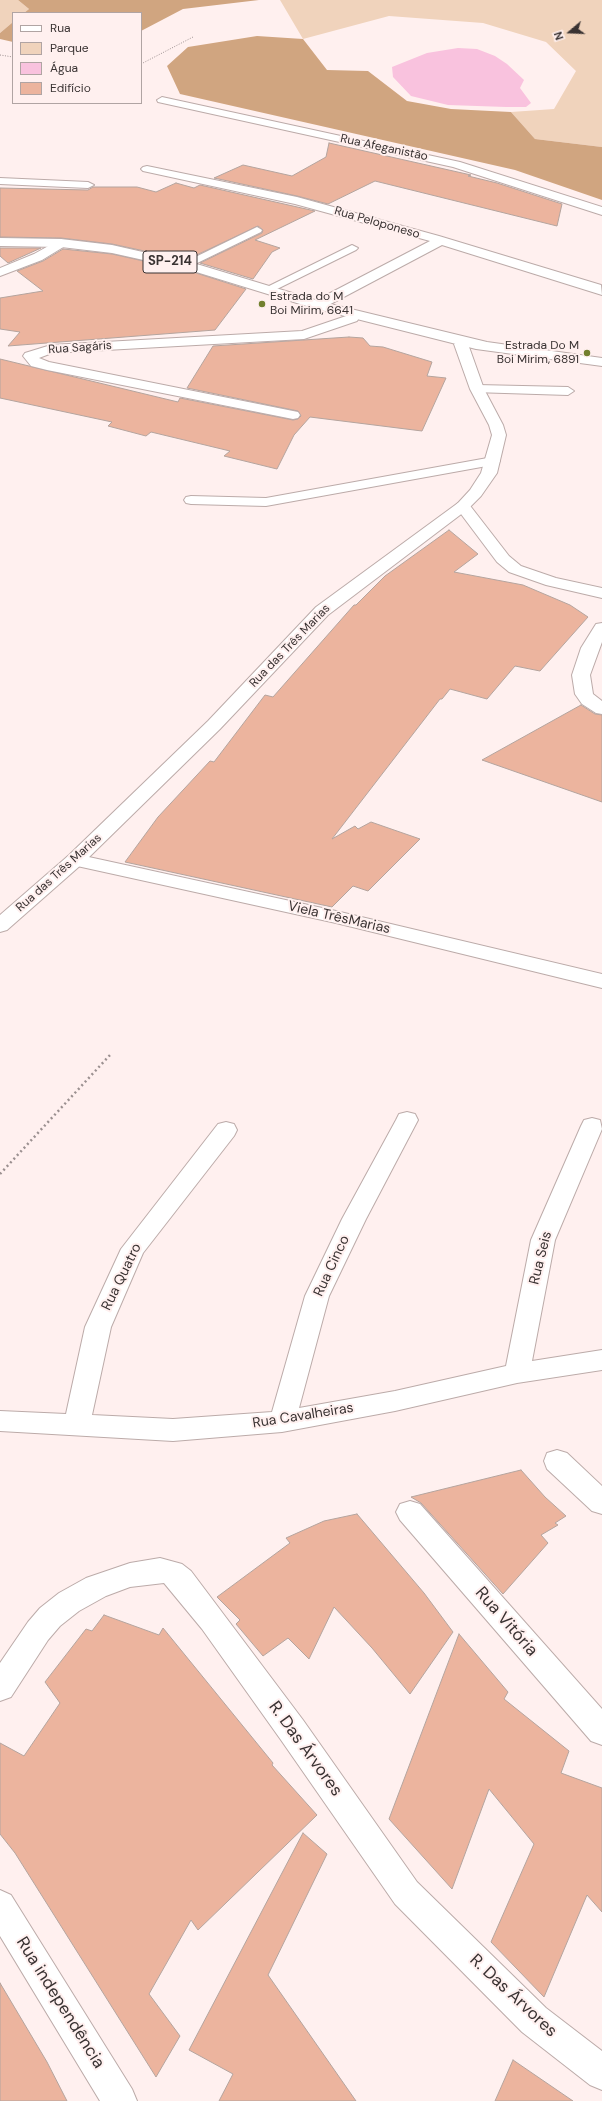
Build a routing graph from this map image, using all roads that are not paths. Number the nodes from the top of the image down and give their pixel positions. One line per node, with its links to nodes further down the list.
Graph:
1 (162, 100): 5 (street, Rua Afeganistão)
2 (147, 169): 7 (street, Rua Peloponeso)
3 (0, 181): 4 (street)
4 (88, 185)
5 (602, 211)
6 (257, 230): 11 (lane)
7 (440, 241): 14 (street, Rua Peloponeso); 15 (street)
8 (0, 242): 9 (street, SP-214)
9 (61, 243): 11 (street, SP-214); 12 (street)
10 (352, 248): 13 (lane)
11 (185, 265): 13 (street, SP-214)
12 (0, 272)
13 (269, 289): 15 (street, SP-214)
14 (602, 291)
15 (318, 305): 16 (street, SP-214)
16 (334, 309): 17 (street); 19 (street, SP-214)
17 (352, 318): 18 (street); 23 (street, Rua Sagáris)
18 (461, 344): 19 (street); 21 (street, Rua das Três Marias)
19 (489, 346): 20 (street, SP-214)
20 (602, 362)
21 (477, 389): 22 (lane); 24 (street, Rua das Três Marias)
22 (568, 391)
23 (293, 415)
24 (493, 461): 25 (lane); 26 (street, Rua das Três Marias)
25 (190, 500)
26 (463, 506): 27 (street); 30 (street, Rua das Três Marias)
27 (602, 593)
28 (602, 628): 29 (street)
29 (602, 709)
30 (75, 860): 31 (street, Rua das Três Marias); 32 (street, Viela TrêsMarias)
31 (0, 926)
32 (602, 981)
33 (407, 1120): 39 (street, Rua Cinco)
34 (592, 1126): 37 (street, Rua Seis)
35 (226, 1130): 40 (street, Rua Quatro)
36 (602, 1360): 37 (street, Rua Cavalheiras)
37 (517, 1374): 39 (street, Rua Cavalheiras)
38 (0, 1421): 40 (street, Rua Cavalheiras)
39 (282, 1422): 40 (street, Rua Cavalheiras)
40 (77, 1426)
41 (557, 1461): 42 (street)
42 (602, 1503)
43 (410, 1512): 45 (street, Rua Vitória)
44 (0, 1688): 47 (street, R. Das Árvores)
45 (602, 1731)
46 (0, 1906): 48 (street, Rua independência)
47 (602, 2073)
48 (120, 2101)

